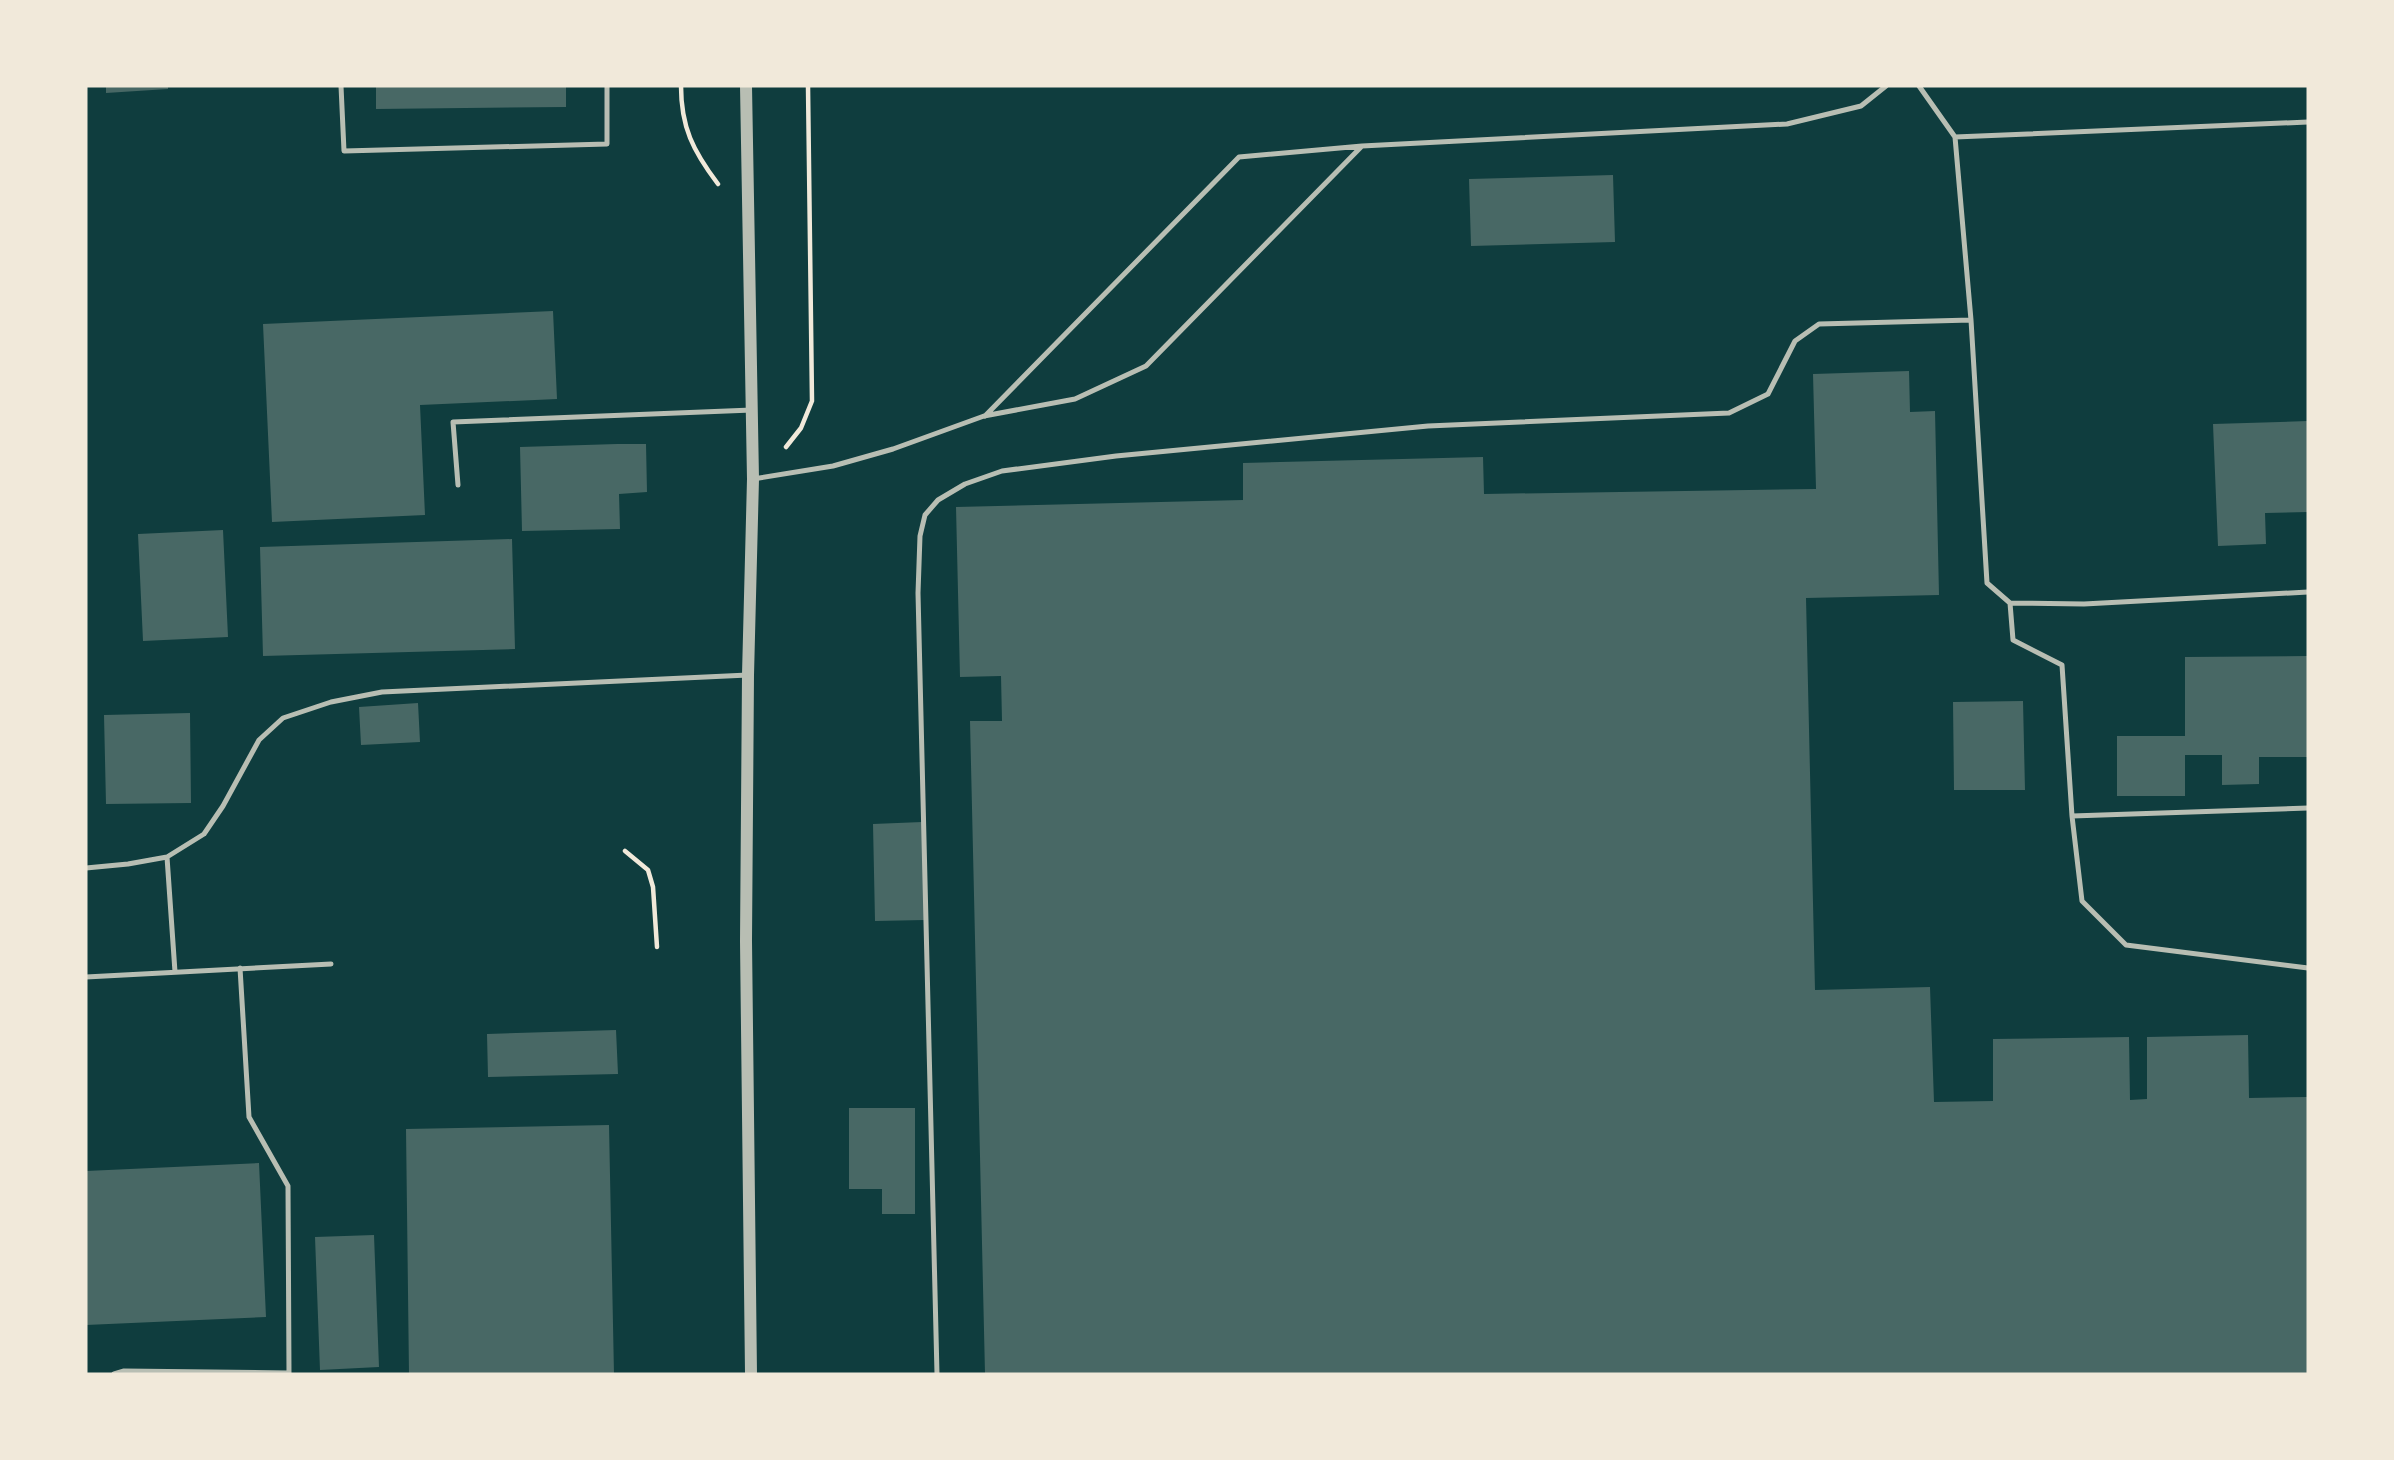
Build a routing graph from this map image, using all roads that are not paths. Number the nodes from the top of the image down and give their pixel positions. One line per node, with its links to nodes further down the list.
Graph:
1 (341, 86): 2 (lane)
2 (607, 86)
3 (746, 86): 10 (street)
4 (1886, 86): 8 (lane)
5 (1919, 86): 7 (lane)
6 (2308, 122): 7 (lane)
7 (1955, 137): 9 (lane)
8 (1362, 146): 11 (lane); 11 (lane)
9 (1971, 320): 15 (lane); 28 (lane)
10 (752, 410): 12 (street); 13 (lane)
11 (984, 416): 12 (lane)
12 (753, 479): 16 (street)
13 (458, 485)
14 (2308, 592): 15 (lane)
15 (2010, 603): 18 (lane)
16 (748, 675): 19 (lane); 27 (street)
17 (2308, 808): 18 (lane)
18 (2072, 816): 23 (lane)
19 (167, 857): 20 (lane); 24 (lane)
20 (86, 868)
21 (331, 964): 22 (lane)
22 (240, 968): 24 (lane); 26 (lane)
23 (2308, 968)
24 (175, 972): 25 (lane)
25 (86, 977)
26 (114, 1374)
27 (751, 1374)
28 (937, 1374)

